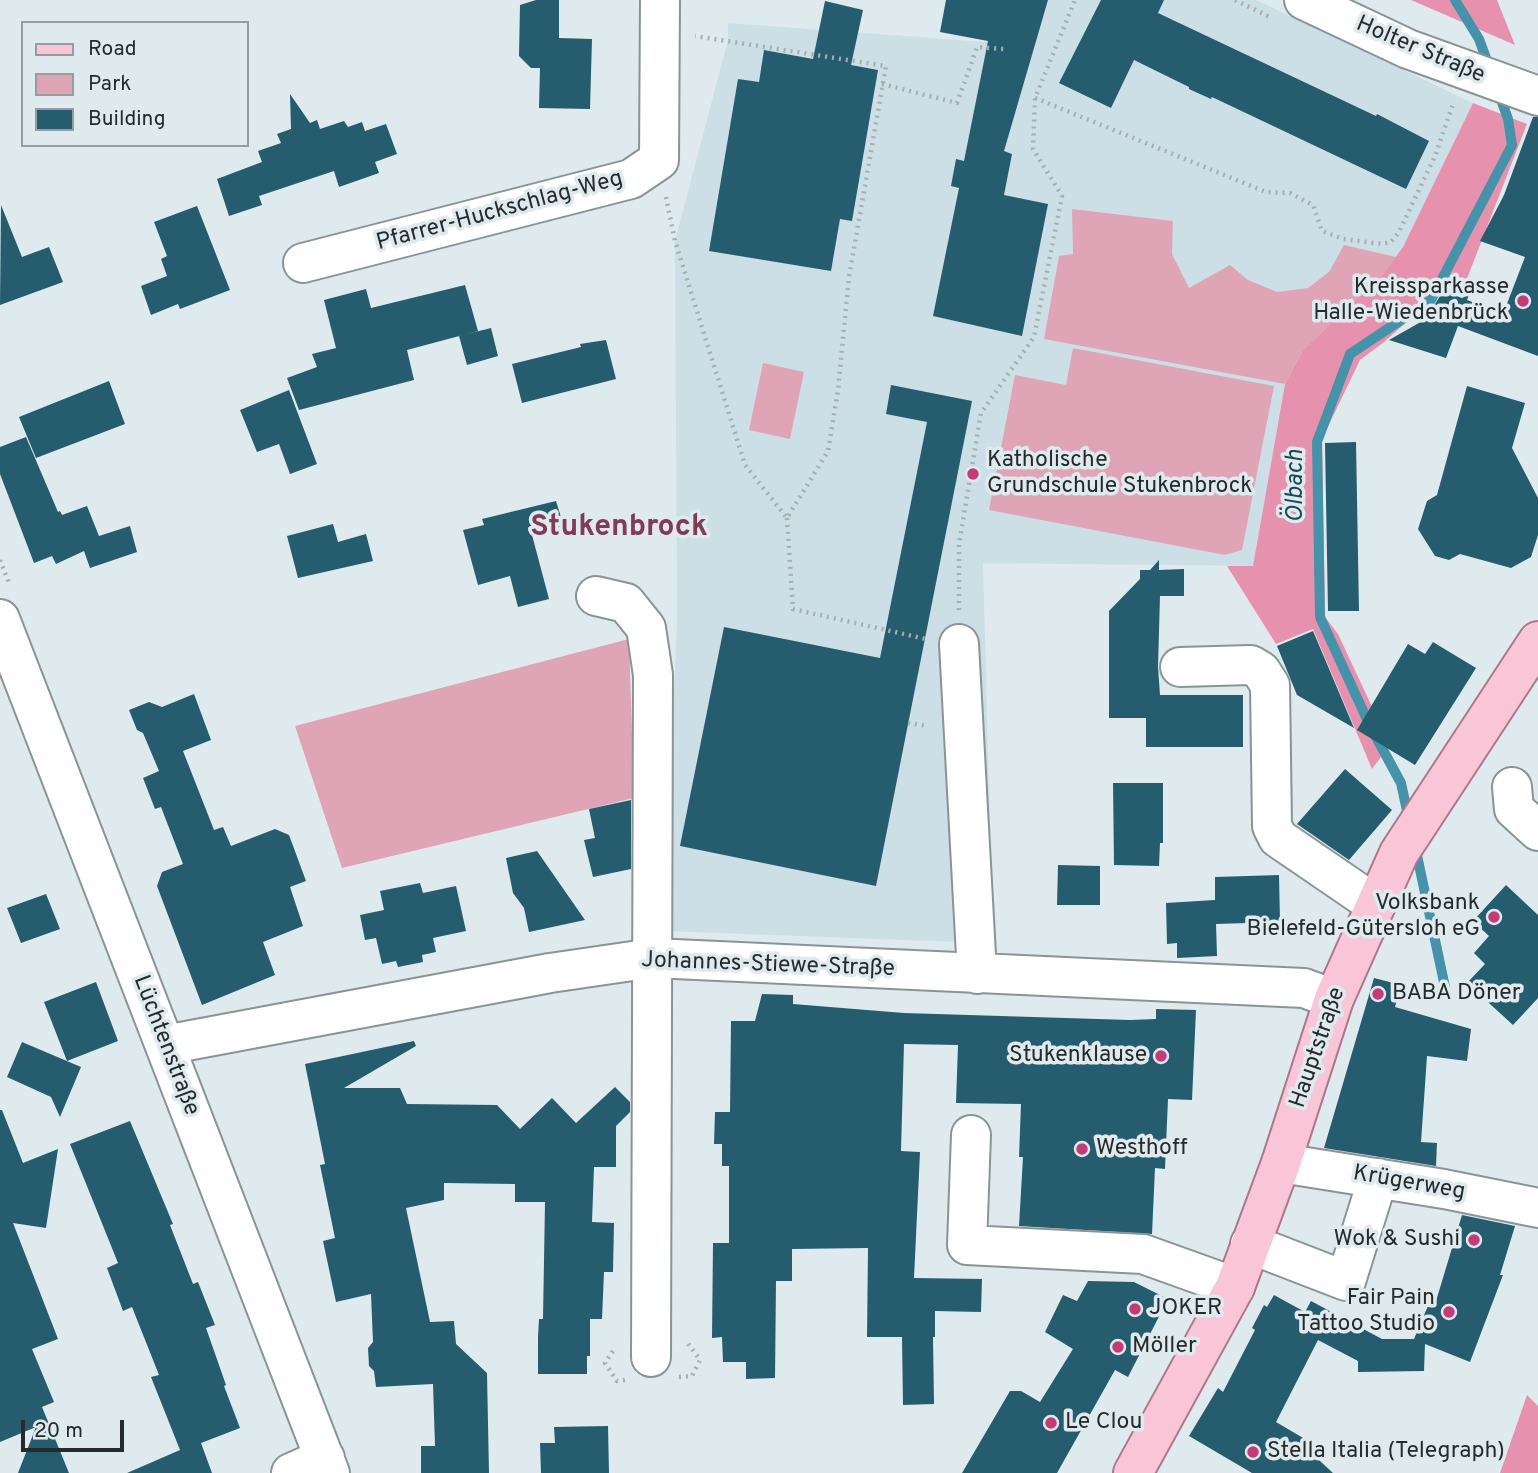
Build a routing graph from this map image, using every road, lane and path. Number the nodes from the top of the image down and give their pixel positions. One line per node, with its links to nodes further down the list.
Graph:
1 (1075, 0): 7 (path)
2 (1304, 0): 6 (street, Holter Straße)
3 (659, 16): 5 (path); 8 (street)
4 (1003, 49): 5 (path)
5 (882, 84): 10 (path)
6 (1502, 84): 7 (path)
7 (1035, 97): 15 (path)
8 (659, 160): 9 (street, Pfarrer-Huckschlag-Weg); 10 (path)
9 (303, 263)
10 (787, 518): 15 (path)
11 (0, 560): 13 (path)
12 (596, 596): 20 (street)
13 (6, 605): 23 (street, Lüchtenstraße)
14 (1538, 641): 19 (main road, Hauptstraße)
15 (959, 644): 21 (street)
16 (1180, 667): 19 (street)
17 (1513, 787): 18 (street)
18 (1538, 831)
19 (1376, 905): 22 (main road, Hauptstraße)
20 (653, 958): 21 (street, Johannes-Stiewe-Straße); 23 (street, Johannes-Stiewe-Straße); 31 (street)
21 (977, 974): 22 (street, Johannes-Stiewe-Straße)
22 (1334, 999): 25 (main road, Hauptstraße)
23 (165, 1045): 33 (street, Lüchtenstraße)
24 (971, 1135): 29 (street)
25 (1280, 1163): 26 (street, Krügerweg); 28 (main road, Hauptstraße)
26 (1378, 1178): 27 (street, Krügerweg); 28 (street)
27 (1538, 1208)
28 (1250, 1244): 29 (main road, Hauptstraße)
29 (1235, 1287): 34 (main road, Hauptstraße)
30 (686, 1340): 32 (path)
31 (651, 1356)
32 (700, 1360)
33 (315, 1468)
34 (1133, 1473)

